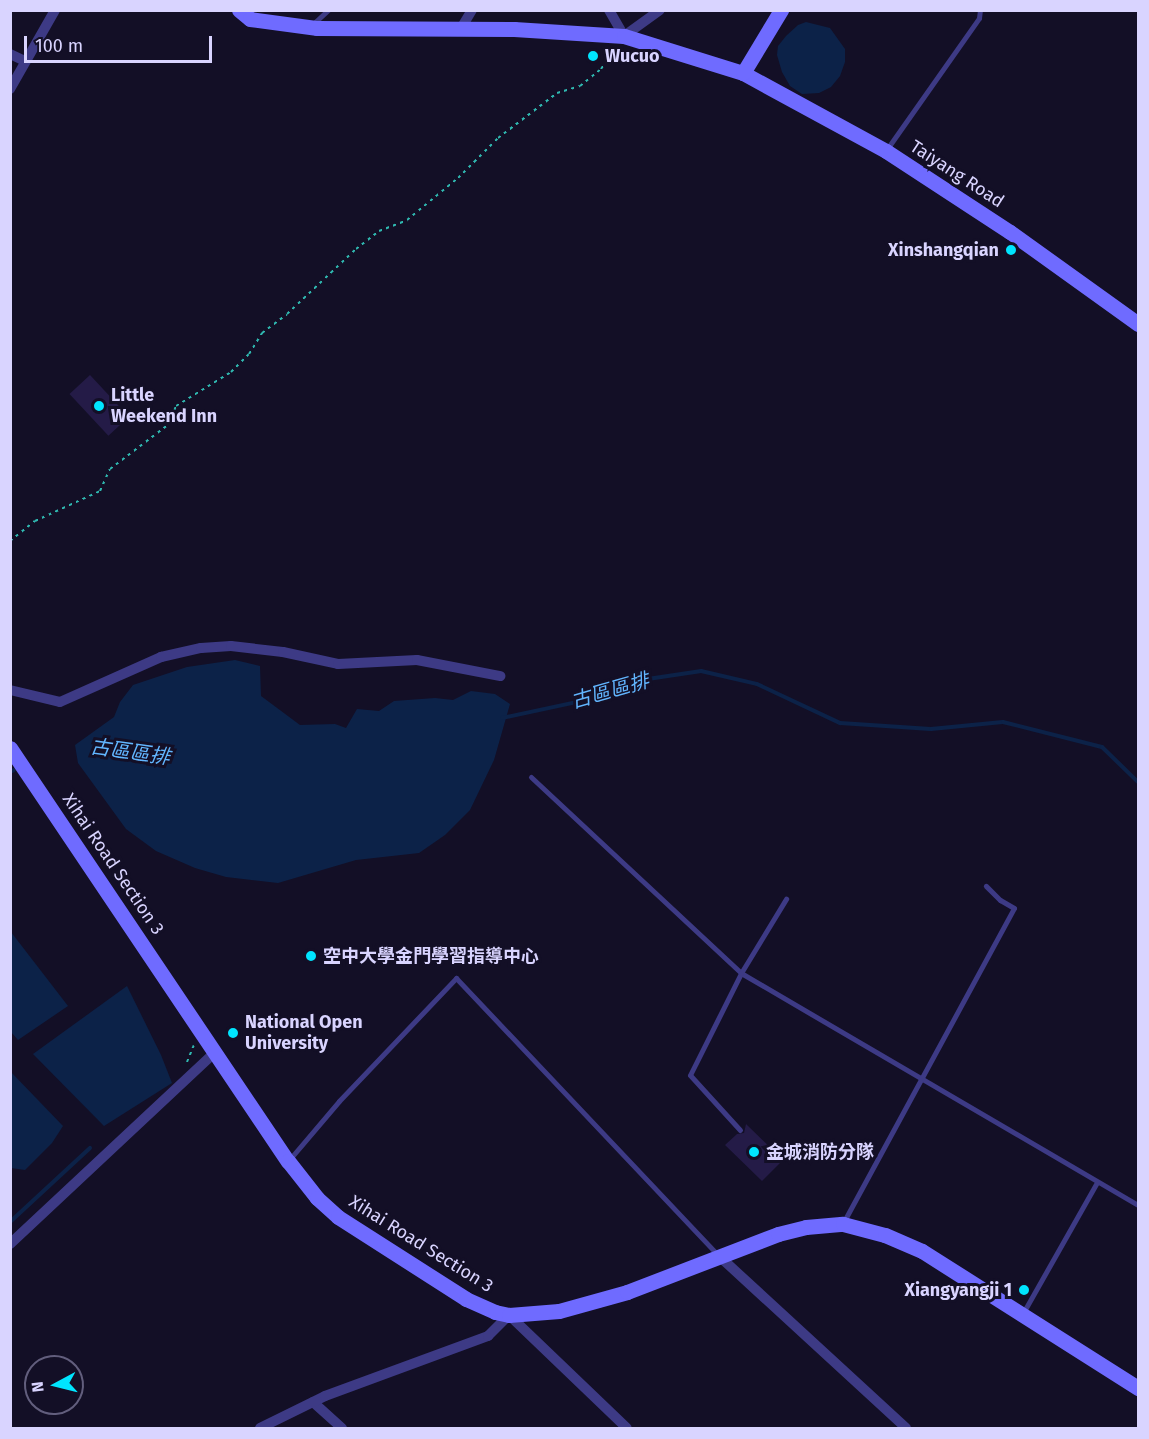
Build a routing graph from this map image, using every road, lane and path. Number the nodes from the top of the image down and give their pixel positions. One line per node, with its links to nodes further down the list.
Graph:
1 (55, 10): 13 (street)
2 (239, 10): 9 (main road, Taiyang Road)
3 (328, 10): 9 (lane)
4 (472, 10): 10 (street)
5 (609, 10): 11 (street)
6 (660, 10): 11 (street)
7 (782, 10): 14 (main road)
8 (980, 10): 16 (lane)
9 (309, 28): 10 (main road, Taiyang Road)
10 (460, 30): 11 (main road, Taiyang Road)
11 (624, 36): 14 (main road, Taiyang Road); 18 (path)
12 (10, 54): 13 (street)
13 (25, 61): 15 (street)
14 (743, 73): 16 (main road, Taiyang Road)
15 (10, 89)
16 (886, 151): 17 (main road, Taiyang Road)
17 (1138, 324)
18 (10, 541)
19 (500, 676): 20 (street)
20 (10, 690)
21 (10, 748): 26 (main road, Xihai Road Section 3)
22 (531, 777): 25 (lane)
23 (986, 886): 27 (lane)
24 (786, 899): 25 (lane)
25 (741, 974): 27 (lane); 28 (lane)
26 (216, 1051): 29 (main road, Xihai Road Section 3); 33 (street)
27 (922, 1077): 30 (lane); 32 (lane)
28 (740, 1130)
29 (288, 1161): 34 (lane); 36 (main road, Xihai Road Section 3)
30 (1097, 1182): 31 (lane); 35 (lane)
31 (1138, 1205)
32 (843, 1224): 34 (main road, Xihai Road Section 3); 35 (main road, Xihai Road Section 3)
33 (10, 1244)
34 (719, 1256): 36 (main road, Xihai Road Section 3); 42 (street)
35 (1023, 1313): 37 (main road, Xihai Road Section 3)
36 (509, 1315): 38 (street); 41 (street)
37 (1138, 1388)
38 (313, 1402): 39 (street); 40 (street)
39 (260, 1428)
40 (342, 1428)
41 (627, 1428)
42 (906, 1428)

